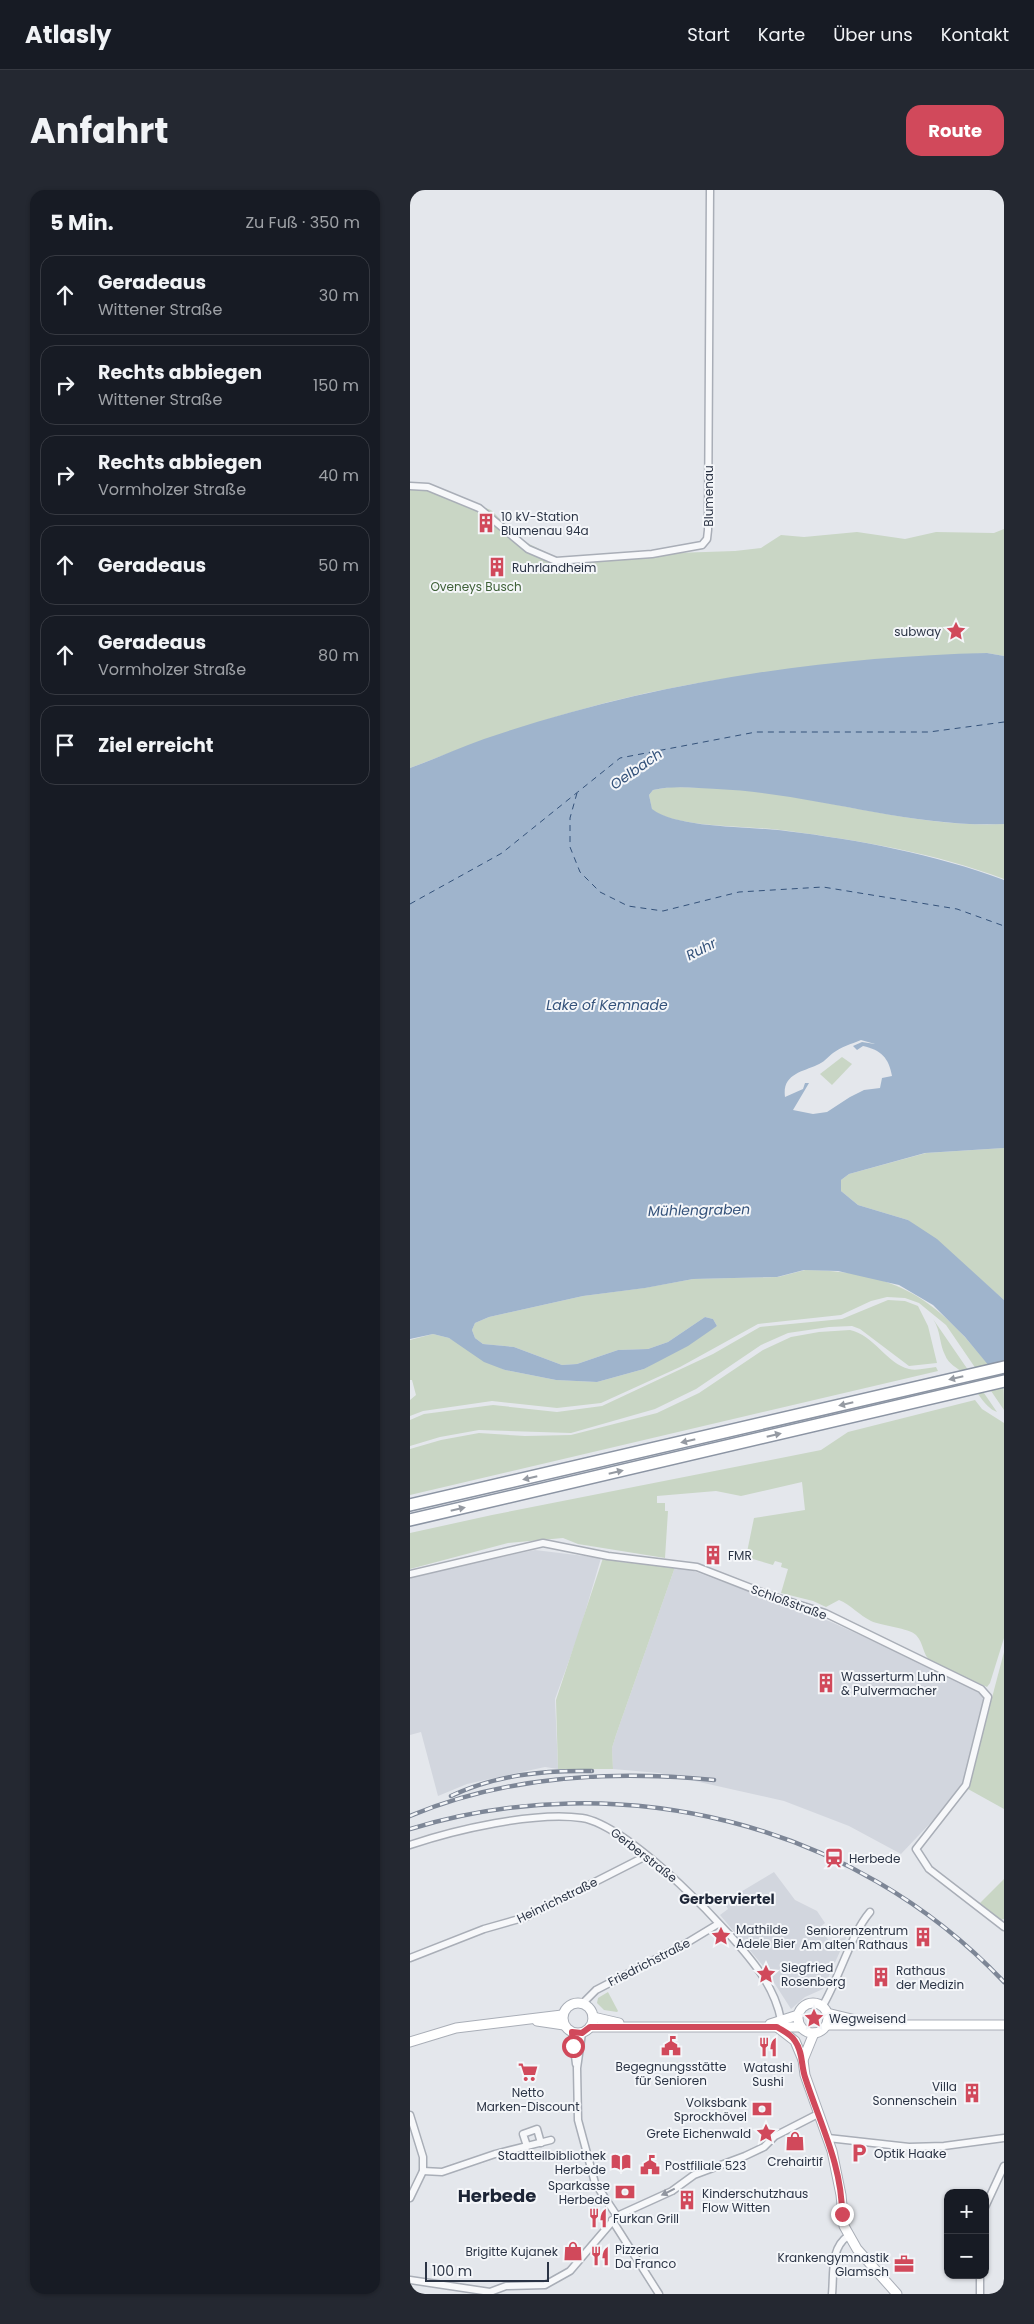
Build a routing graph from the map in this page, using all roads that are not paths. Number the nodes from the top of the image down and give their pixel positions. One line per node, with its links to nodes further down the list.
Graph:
1 (710, 190): 2 (street, Blumenau)
2 (410, 486)
3 (1004, 1367): 5 (highway, one-way to 5)
4 (1004, 1382): 6 (highway, one-way to 4)
5 (410, 1505)
6 (410, 1520)
7 (410, 1574): 12 (street, Schloßstraße)
8 (410, 1844): 9 (street, Gerberstraße)
9 (646, 1856): 11 (street, Gerberstraße); 13 (street, Heinrichstraße)
10 (870, 1912): 15 (street)
11 (718, 1924): 14 (street, Friedrichstraße); 19 (street, Gerberstraße)
12 (1004, 1927)
13 (410, 1958)
14 (582, 2004): 17 (main road); 18 (main road)
15 (825, 2010): 16 (main road); 21 (main road); 22 (main road)
16 (798, 2015): 19 (main road); 25 (main road)
17 (593, 2017): 20 (main road); 24 (main road)
18 (563, 2020): 26 (main road); 29 (main road)
19 (779, 2023): 20 (main road); 25 (main road); 30 (main road)
20 (631, 2025): 24 (main road)
21 (827, 2025): 22 (main road); 28 (main road)
22 (882, 2025): 23 (main road)
23 (1004, 2025)
24 (590, 2027): 27 (main road)
25 (802, 2028): 28 (main road); 30 (main road)
26 (572, 2032): 27 (main road); 31 (street)
27 (582, 2033): 31 (street)
28 (814, 2033): 30 (main road)
29 (410, 2042)
30 (802, 2057): 32 (main road)
31 (577, 2068): 43 (street)
32 (818, 2114): 34 (main road); 43 (street, one-way to 43)
33 (410, 2115): 40 (street)
34 (828, 2138): 35 (street); 44 (main road)
35 (1004, 2138)
36 (551, 2140): 37 (street)
37 (542, 2142): 38 (street); 38 (street)
38 (527, 2146): 40 (street)
39 (1004, 2166): 42 (street)
40 (423, 2171): 41 (street)
41 (410, 2198)
42 (989, 2198)
43 (615, 2218): 47 (street); 49 (street)
44 (848, 2236): 50 (street); 51 (main road)
45 (980, 2279): 52 (street)
46 (410, 2280): 47 (street)
47 (539, 2286): 48 (street)
48 (542, 2294)
49 (659, 2294)
50 (832, 2294)
51 (897, 2294)
52 (980, 2294)

